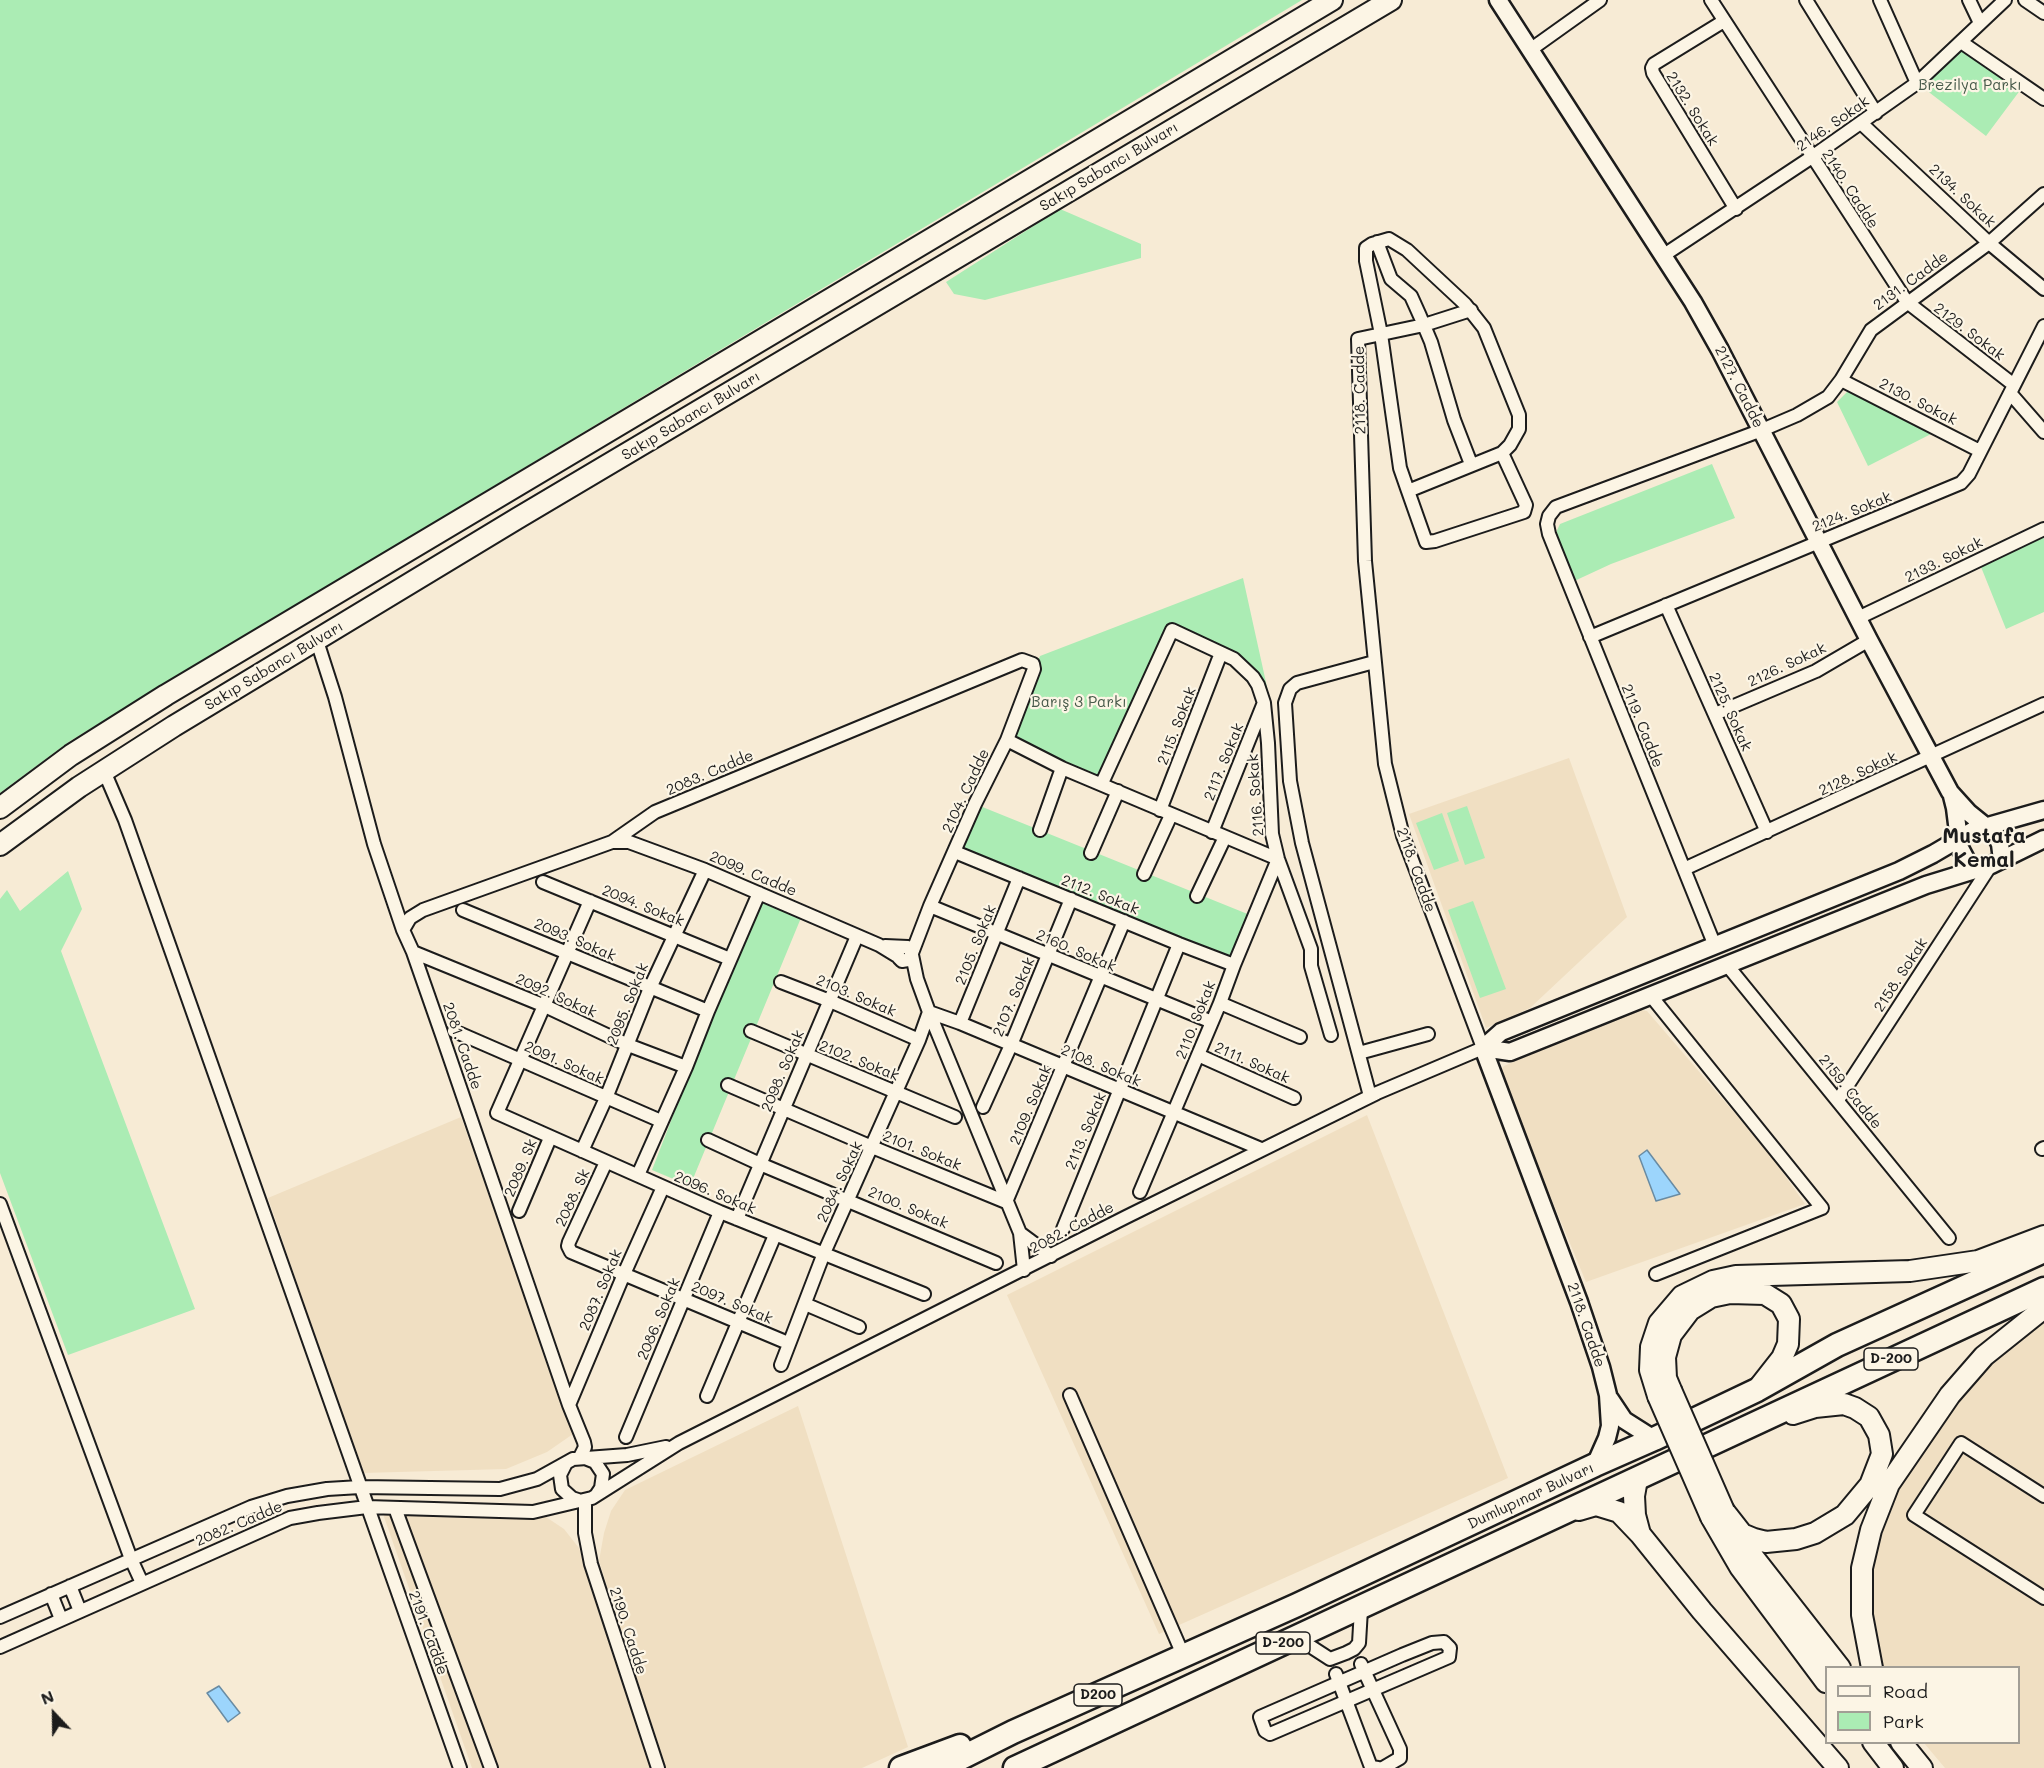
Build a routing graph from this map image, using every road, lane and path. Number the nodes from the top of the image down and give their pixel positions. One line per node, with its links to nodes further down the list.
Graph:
1 (1332, 0): 61 (main road, Sakıp Sabancı Bulvarı)
2 (1391, 0): 46 (main road, Sakıp Sabancı Bulvarı)
3 (1498, 0): 15 (street, 2127. Cadde)
4 (1600, 0): 15 (street)
5 (1711, 0): 12 (street, 2140. Cadde)
6 (1806, 0): 18 (street)
7 (1880, 0): 16 (street)
8 (1970, 0): 13 (street)
9 (2005, 0): 13 (street, 2146. Sokak)
10 (2025, 0): 11 (street)
11 (2044, 13)
12 (1724, 21): 20 (street, 2140. Cadde); 22 (street, 2132. Sokak)
13 (1980, 23): 14 (street, 2146. Sokak)
14 (1961, 42): 16 (street, 2146. Sokak); 17 (street)
15 (1530, 50): 25 (street, 2127. Cadde)
16 (1917, 83): 18 (street, 2146. Sokak)
17 (2044, 99)
18 (1876, 113): 19 (street, 2146. Sokak)
19 (1861, 123): 20 (street, 2146. Sokak); 24 (street, 2134. Sokak)
20 (1812, 157): 22 (street, 2146. Sokak); 27 (street, 2140. Cadde)
21 (2044, 195): 24 (street, 2131. Cadde)
22 (1736, 209): 25 (street, 2146. Sokak)
23 (1377, 242): 28 (street); 29 (street); 31 (street)
24 (1989, 243): 26 (street, 2134. Sokak); 27 (street, 2131. Cadde)
25 (1664, 255): 34 (street, 2127. Cadde)
26 (2044, 289)
27 (1906, 303): 32 (street, 2131. Cadde); 33 (street, 2129. Sokak)
28 (1471, 310): 29 (street); 37 (street)
29 (1424, 325): 31 (street); 38 (street)
30 (2044, 326): 33 (street, 2124. Sokak)
31 (1381, 334): 39 (street); 49 (street, 2118. Cadde)
32 (1841, 380): 34 (street, 2131. Cadde); 36 (street, 2130. Sokak)
33 (2012, 389): 35 (street, 2129. Sokak); 36 (street, 2124. Sokak)
34 (1762, 430): 40 (street, 2131. Cadde); 42 (street, 2127. Cadde)
35 (2044, 432)
36 (1980, 451): 42 (street, 2124. Sokak)
37 (1502, 453): 38 (street); 39 (street)
38 (1471, 464): 39 (street)
39 (1408, 491)
40 (1549, 516): 45 (street, 2119. Cadde)
41 (2044, 529): 44 (street, 2133. Sokak)
42 (1819, 541): 43 (street, 2124. Sokak); 44 (street, 2127. Cadde)
43 (1666, 605): 45 (street, 2124. Sokak); 53 (street, 2125. Sokak)
44 (1858, 618): 47 (street, 2127. Cadde)
45 (1590, 638): 77 (street, 2119. Cadde)
46 (317, 640): 57 (main road, Sakıp Sabancı Bulvarı); 89 (street, 2081. Cadde)
47 (1869, 640): 53 (street, 2126. Sokak); 55 (street, 2127. Cadde)
48 (1221, 653): 51 (street, 2116. Sokak); 58 (street, 2116. Sokak); 63 (street, 2115. Sokak)
49 (1374, 662): 123 (street, 2118. Cadde); 124 (street)
50 (1034, 669): 54 (street, 2104. Cadde); 71 (street, 2083. Cadde)
51 (1264, 703): 66 (street, 2117. Sokak); 75 (street, 2116. Sokak)
52 (2044, 704): 55 (street, 2128. Sokak)
53 (1715, 714): 67 (street, 2125. Sokak)
54 (1007, 740): 56 (street); 73 (street, 2104. Cadde)
55 (1931, 757): 60 (street, 2127. Cadde); 67 (street, 2128. Sokak)
56 (1062, 768): 58 (street); 65 (street)
57 (104, 771): 72 (main road, Sakıp Sabancı Bulvarı); 194 (street, 2191. Cadde)
58 (1102, 783): 59 (street)
59 (1118, 791): 63 (street); 74 (street)
60 (1950, 792): 64 (street, 2127. Cadde); 69 (street, 2127. Cadde)
61 (0, 808)
62 (2044, 810): 64 (street)
63 (1166, 812): 66 (street); 79 (street)
64 (1986, 826): 69 (street); 76 (street)
65 (1040, 830)
66 (1212, 832): 68 (street)
67 (1767, 832): 77 (street, 2128. Sokak)
68 (1225, 837): 75 (street); 83 (street)
69 (1958, 838): 76 (street); 94 (street)
70 (2044, 839): 76 (street)
71 (612, 842): 78 (street, 2099. Cadde); 89 (street, 2083. Cadde)
72 (0, 845)
73 (955, 852): 80 (street, 2112. Sokak); 86 (street, 2104. Cadde)
74 (1090, 853)
75 (1278, 859): 100 (street, 2110. Sokak); 118 (street, 2116. Sokak)
76 (1990, 865): 101 (street); 136 (street, 2158. Sokak)
77 (1684, 869): 94 (street, 2119. Cadde)
78 (705, 870): 82 (street, 2099. Cadde); 91 (street, 2095. Sokak)
79 (1144, 874)
80 (1019, 878): 84 (street, 2112. Sokak); 90 (street, 2105. Sokak)
81 (543, 882): 85 (street, 2094. Sokak)
82 (759, 893): 92 (street, 2099. Cadde); 99 (street)
83 (1197, 896)
84 (1071, 899): 88 (street, 2112. Sokak); 98 (street, 2107. Sokak)
85 (590, 901): 91 (street, 2094. Sokak); 96 (street)
86 (930, 906): 90 (street, 2160. Sokak); 97 (street, 2104. Cadde)
87 (463, 910): 96 (street, 2093. Sokak)
88 (1124, 921): 93 (street, 2112. Sokak); 102 (street, 2109. Sokak)
89 (403, 930): 95 (street, 2081. Cadde)
90 (997, 933): 98 (street, 2160. Sokak); 113 (street, 2105. Sokak)
91 (674, 935): 99 (street, 2094. Sokak); 105 (street, 2095. Sokak)
92 (857, 936): 97 (street, 2099. Cadde); 107 (street, 2098. Sokak)
93 (1179, 944): 100 (street, 2112. Sokak); 108 (street, 2113. Sokak)
94 (1715, 946): 101 (street); 103 (street)
95 (413, 952): 110 (street, 2092. Sokak); 185 (street, 2081. Cadde)
96 (567, 952): 105 (street, 2093. Sokak); 110 (street)
97 (904, 953): 112 (street)
98 (1048, 956): 102 (street, 2160. Sokak); 121 (street, 2107. Sokak)
99 (730, 959): 111 (street)
100 (1234, 965): 109 (street, 2110. Sokak)
101 (1727, 965): 106 (street); 136 (street, 2159. Cadde)
102 (1100, 978): 108 (street, 2160. Sokak); 128 (street, 2109. Sokak)
103 (1636, 978): 106 (street); 123 (street)
104 (781, 982): 107 (street, 2103. Sokak)
105 (650, 988): 111 (street, 2093. Sokak); 122 (street, 2095. Sokak)
106 (1651, 996): 123 (street); 170 (street)
107 (830, 1001): 120 (street, 2103. Sokak); 125 (street, 2098. Sokak)
108 (1156, 1001): 114 (street, 2160. Sokak); 131 (street, 2113. Sokak)
109 (1220, 1003): 114 (street, 2110. Sokak); 119 (street)
110 (545, 1006): 122 (street, 2092. Sokak); 127 (street)
111 (708, 1011): 129 (street)
112 (929, 1012): 113 (street, 2108. Sokak); 120 (street, 2084. Sokak); 153 (street)
113 (960, 1023): 121 (street, 2108. Sokak)
114 (1212, 1023): 126 (street, 2110. Sokak)
115 (454, 1031): 127 (street, 2091. Sokak)
116 (751, 1031): 125 (street, 2102. Sokak)
117 (1428, 1034): 124 (street)
118 (1331, 1035)
119 (1300, 1037)
120 (919, 1040): 132 (street, 2084. Sokak)
121 (1011, 1044): 128 (street, 2108. Sokak); 137 (street, 2107. Sokak)
122 (628, 1045): 129 (street, 2092. Sokak); 134 (street, 2095. Sokak)
123 (1482, 1048): 133 (street, 2082. Cadde); 183 (street, 2118. Cadde)
124 (1359, 1053): 133 (street)
125 (806, 1055): 132 (street, 2102. Sokak); 138 (street, 2098. Sokak)
126 (1198, 1055): 135 (street, 2111. Sokak); 139 (street, 2110. Sokak)
127 (522, 1060): 134 (street, 2091. Sokak); 142 (street, 2096. Sokak)
128 (1063, 1067): 131 (street, 2108. Sokak); 153 (street, 2109. Sokak)
129 (686, 1068): 141 (street)
130 (729, 1085): 138 (street, 2101. Sokak)
131 (1120, 1090): 139 (street, 2108. Sokak); 158 (street, 2113. Sokak)
132 (896, 1092): 140 (street, 2102. Sokak); 144 (street, 2084. Sokak)
133 (1370, 1096): 145 (street, 2082. Cadde)
134 (606, 1098): 141 (street, 2091. Sokak); 146 (street, 2095. Sokak)
135 (1294, 1098)
136 (1838, 1100): 162 (street, 2159. Cadde)
137 (983, 1107)
138 (783, 1110): 144 (street, 2101. Sokak); 148 (street, 2098. Sokak)
139 (1174, 1112): 145 (street, 2108. Sokak); 151 (street, 2110. Sokak)
140 (956, 1117)
141 (661, 1121): 149 (street)
142 (550, 1138): 146 (street, 2096. Sokak); 155 (street, 2089. Sk)
143 (708, 1140): 148 (street, 2100. Sokak)
144 (872, 1147): 152 (street, 2084. Sokak); 153 (street, 2101. Sokak)
145 (1261, 1149): 166 (street, 2082. Cadde)
146 (582, 1151): 147 (street, 2096. Sokak)
147 (606, 1162): 149 (street, 2096. Sokak); 163 (street, 2088. Sk)
148 (760, 1164): 152 (street, 2100. Sokak); 157 (street, 2098. Sokak)
149 (638, 1175): 150 (street, 2096. Sokak)
150 (663, 1187): 156 (street, 2096. Sokak); 169 (street, 2087. Sokak)
151 (1140, 1192)
152 (847, 1199): 165 (street, 2084. Sokak); 167 (street, 2100. Sokak)
153 (1006, 1202): 159 (street)
154 (0, 1204): 203 (street)
155 (519, 1211)
156 (720, 1212): 157 (street, 2096. Sokak); 173 (street, 2086. Sokak)
157 (737, 1219): 160 (street, 2096. Sokak)
158 (1062, 1229)
159 (1020, 1233): 166 (street); 168 (street)
160 (775, 1235): 165 (street, 2096. Sokak); 176 (street)
161 (2044, 1236): 181 (main road)
162 (1949, 1238)
163 (568, 1246): 169 (street, 2097. Sokak)
164 (2044, 1251): 180 (highway, Dumlupınar Bulvarı / D-200)
165 (824, 1253): 172 (street, 2096. Sokak); 174 (street, 2084. Sokak)
166 (1051, 1256): 168 (street, 2082. Cadde)
167 (996, 1263)
168 (1024, 1270): 189 (street, 2082. Cadde)
169 (624, 1274): 173 (street, 2097. Sokak); 185 (street, 2087. Sokak)
170 (1656, 1274)
171 (2044, 1288): 186 (highway, Dumlupınar Bulvarı / D-200)
172 (924, 1294)
173 (683, 1299): 176 (street, 2097. Sokak); 187 (street, 2086. Sokak)
174 (805, 1304): 177 (street); 178 (street, 2084. Sokak)
175 (2044, 1308): 216 (main road)
176 (738, 1322): 178 (street, 2097. Sokak); 184 (street)
177 (859, 1327)
178 (788, 1343): 179 (street, 2084. Sokak)
179 (781, 1365)
180 (1757, 1390): 181 (main road); 188 (highway, Dumlupınar Bulvarı / D-200)
181 (1664, 1393): 200 (main road, bridge)
182 (1070, 1395): 214 (street)
183 (1608, 1395): 188 (street); 192 (street)
184 (707, 1396)
185 (569, 1405): 190 (street, 2081. Cadde)
186 (1739, 1431): 193 (highway, Dumlupınar Bulvarı / D-200); 200 (main road)
187 (626, 1437)
188 (1654, 1439): 192 (highway, Dumlupınar Bulvarı / D-200)
189 (679, 1443): 190 (street, 2082. Cadde); 195 (street, 2082. Cadde)
190 (580, 1457): 191 (street, 2082. Cadde); 195 (street)
191 (567, 1462): 194 (street, 2082. Cadde); 197 (street)
192 (1595, 1465): 214 (highway, Dumlupınar Bulvarı / D-200)
193 (1637, 1479): 201 (highway, Dumlupınar Bulvarı / D-200); 202 (main road)
194 (360, 1487): 198 (street, 2191. Cadde); 203 (street, 2082. Cadde)
195 (597, 1494): 197 (street, 2082. Cadde)
196 (2044, 1496): 207 (street)
197 (582, 1500): 199 (street, 2082. Cadde); 228 (street, 2190. Cadde)
198 (367, 1508): 199 (street, 2082. Cadde); 204 (street, 2082. Cadde); 226 (street, 2191. Cadde)
199 (395, 1508): 227 (street)
200 (1717, 1514): 215 (main road); 219 (main road)
201 (1550, 1519): 202 (main road); 208 (highway, Dumlupınar Bulvarı / D-200)
202 (1640, 1534): 234 (main road)
203 (131, 1559): 204 (street); 205 (street, 2082. Cadde)
204 (142, 1583): 209 (street, 2082. Cadde)
205 (70, 1586): 206 (street, 2082. Cadde); 209 (street)
206 (51, 1594): 210 (street, 2082. Cadde); 211 (street)
207 (2044, 1598)
208 (1360, 1609): 212 (highway, Dumlupınar Bulvarı / D-200); 212 (street)
209 (80, 1611): 211 (street, 2082. Cadde)
210 (0, 1617)
211 (61, 1619): 213 (street, 2082. Cadde)
212 (1296, 1637): 231 (highway, Dumlupınar Bulvarı / D-200)
213 (0, 1647)
214 (1184, 1657): 222 (highway, Dumlupınar Bulvarı / D200)
215 (1838, 1666)
216 (1872, 1666)
217 (1363, 1668): 218 (street); 220 (street); 220 (street)
218 (1338, 1679): 221 (street); 221 (street)
219 (1825, 1679)
220 (1373, 1689): 221 (street); 233 (street)
221 (1346, 1701): 232 (street)
222 (1013, 1732): 229 (highway, Dumlupınar Bulvarı); 230 (highway, Dumlupınar Bulvarı / D200)
223 (1874, 1744): 235 (main road)
224 (1902, 1744): 236 (main road)
225 (1912, 1744): 237 (main road)
226 (460, 1768)
227 (490, 1768)
228 (658, 1768)
229 (901, 1768)
230 (941, 1768)
231 (1015, 1768)
232 (1378, 1768)
233 (1383, 1768)
234 (1838, 1768)
235 (1893, 1768)
236 (1922, 1768)
237 (1927, 1768)

